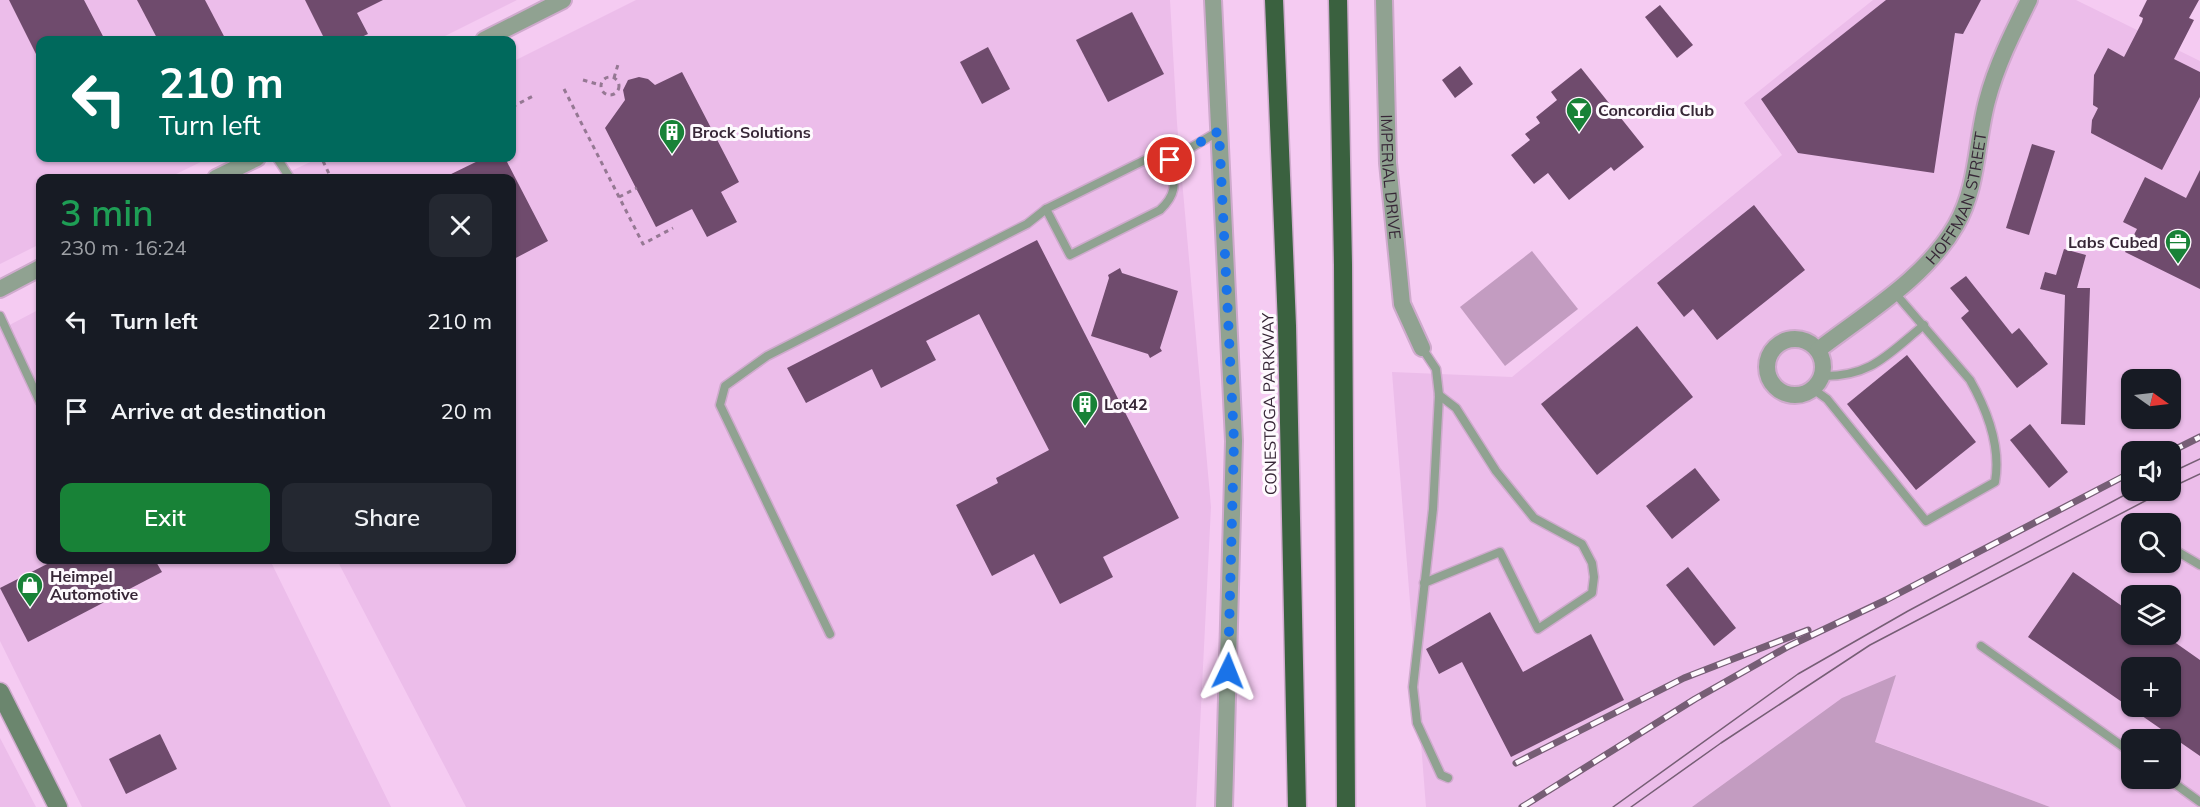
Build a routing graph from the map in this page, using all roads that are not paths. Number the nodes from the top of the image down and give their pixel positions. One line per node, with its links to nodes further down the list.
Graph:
1 (563, 0): 9 (street)
2 (1213, 0): 10 (street)
3 (1262, 0): 8 (highway)
4 (1274, 0): 8 (highway, CONESTOGA PARKWAY)
5 (1338, 0): 38 (highway)
6 (1384, 0): 20 (street, IMPERIAL DRIVE)
7 (2029, 0): 17 (street, HOFFMAN STREET)
8 (1274, 29): 37 (highway, CONESTOGA PARKWAY)
9 (492, 36)
10 (1219, 131): 11 (lane); 36 (street)
11 (1170, 160): 14 (lane); 14 (lane)
12 (249, 162): 13 (street)
13 (224, 174)
14 (1046, 209): 28 (lane)
15 (36, 270): 16 (street)
16 (0, 289)
17 (1894, 291): 19 (lane); 21 (street, HOFFMAN STREET)
18 (0, 316): 23 (lane)
19 (1924, 325): 22 (lane); 22 (lane)
20 (1422, 348): 24 (lane)
21 (1818, 350): 22 (street); 22 (street)
22 (1818, 382)
23 (36, 393)
24 (1439, 395): 27 (lane); 27 (lane)
25 (2181, 554): 26 (lane)
26 (2200, 565)
27 (1424, 583): 32 (lane)
28 (830, 634)
29 (1982, 646): 31 (lane)
30 (0, 692): 35 (street)
31 (2121, 745)
32 (1448, 778)
33 (2181, 788): 34 (lane)
34 (2200, 802)
35 (58, 807)
36 (1224, 807)
37 (1298, 807)
38 (1346, 807)

